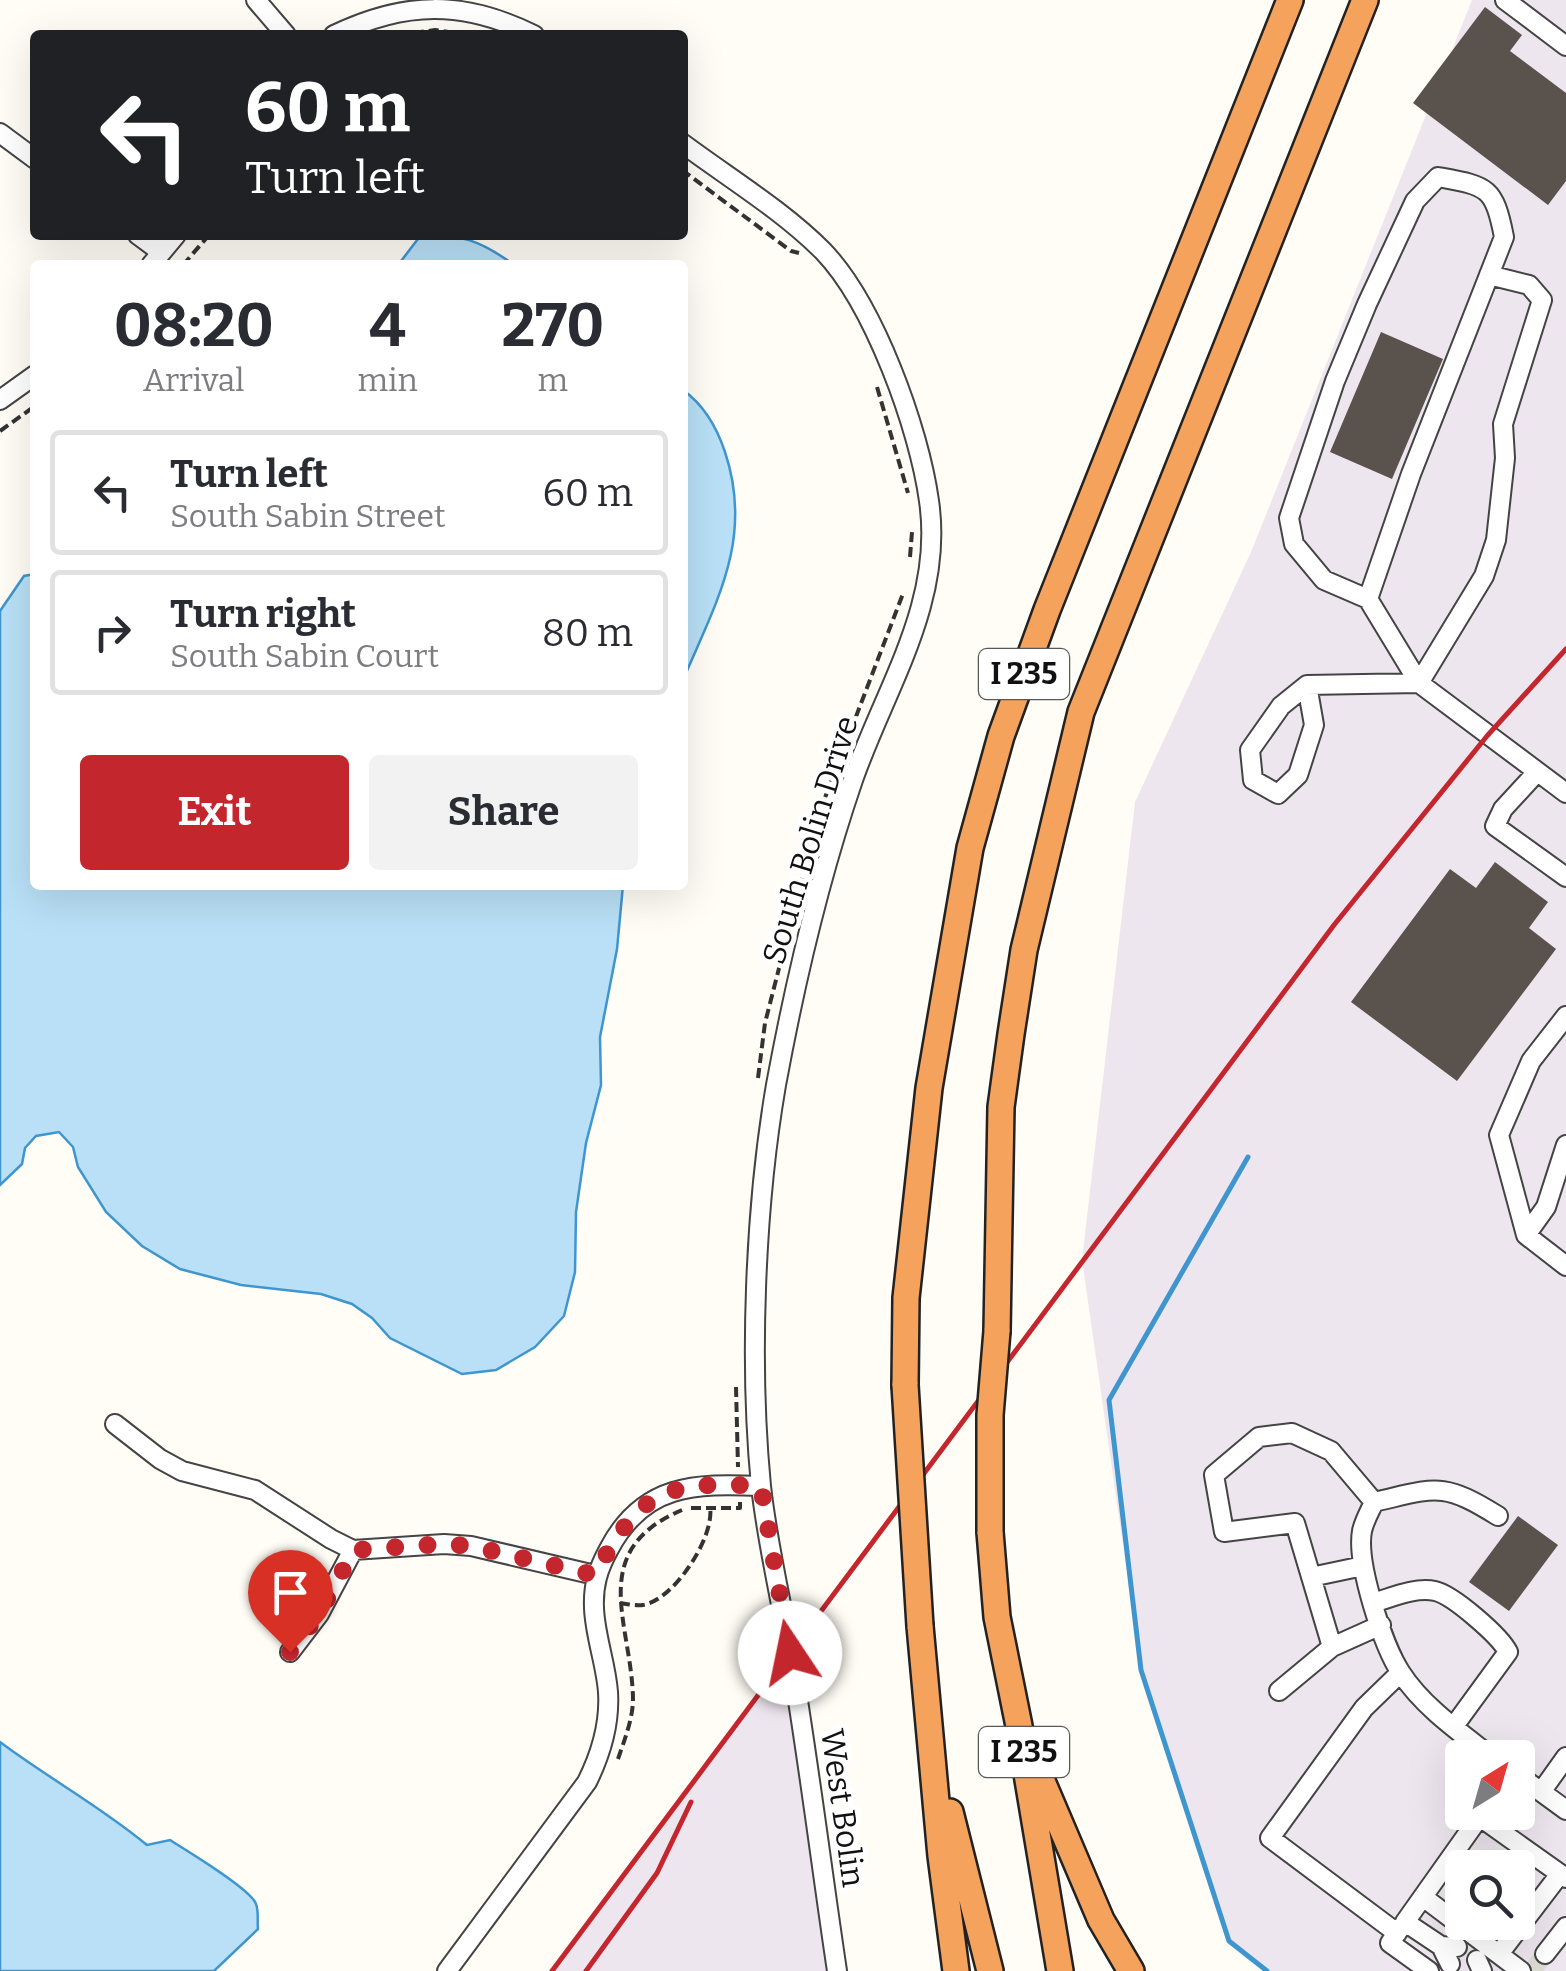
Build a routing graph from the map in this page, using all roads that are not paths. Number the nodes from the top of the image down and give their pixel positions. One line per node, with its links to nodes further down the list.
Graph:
1 (256, 0): 6 (street)
2 (1290, 0): 44 (highway, I 235, bridge)
3 (1366, 0): 41 (highway, I 235, bridge)
4 (1506, 0): 9 (street)
5 (407, 4): 7 (street); 8 (street)
6 (282, 30)
7 (345, 30)
8 (525, 30)
9 (1566, 46)
10 (0, 133): 12 (street)
11 (688, 148): 27 (street, South Bolin Drive)
12 (30, 155)
13 (1489, 275): 16 (street); 16 (street); 17 (street)
14 (30, 379): 15 (street)
15 (0, 400)
16 (1368, 599): 17 (street)
17 (1419, 683): 18 (street); 19 (street)
18 (1307, 685): 18 (street)
19 (1537, 772): 20 (street); 21 (street)
20 (1566, 793)
21 (1566, 876)
22 (1566, 1016): 24 (street)
23 (1566, 1144): 24 (street)
24 (1526, 1235): 25 (street)
25 (1566, 1266)
26 (114, 1424): 30 (street)
27 (761, 1486): 32 (street); 38 (street, South Bolin Drive)
28 (1374, 1502): 29 (street); 31 (street); 33 (street)
29 (1498, 1516)
30 (354, 1550): 32 (street); 37 (street)
31 (1363, 1566): 33 (street); 34 (street)
32 (595, 1575): 58 (street)
33 (1312, 1577): 36 (street)
34 (1373, 1603): 35 (street); 42 (street)
35 (1381, 1624): 36 (street); 39 (street)
36 (1332, 1647): 40 (street)
37 (290, 1652)
38 (790, 1653): 59 (street, West Bolin)
39 (1400, 1673): 42 (street); 54 (street)
40 (1279, 1691)
41 (1020, 1726): 62 (highway, I 235); 63 (highway)
42 (1454, 1726): 43 (street)
43 (1471, 1740)
44 (933, 1744): 60 (highway); 61 (highway, I 235)
45 (1566, 1758): 47 (street)
46 (1535, 1788): 47 (street)
47 (1541, 1792): 48 (street)
48 (1566, 1810)
49 (1470, 1830): 52 (street)
50 (1501, 1830): 51 (street)
51 (1563, 1876): 56 (street)
52 (1423, 1897): 54 (street); 56 (street)
53 (1566, 1926): 57 (street)
54 (1401, 1928): 55 (street); 64 (street)
55 (1449, 1953)
56 (1499, 1954): 65 (street)
57 (1546, 1954)
58 (447, 1971)
59 (837, 1971)
60 (956, 1971)
61 (990, 1971)
62 (1060, 1971)
63 (1131, 1971)
64 (1429, 1971)
65 (1521, 1971)

